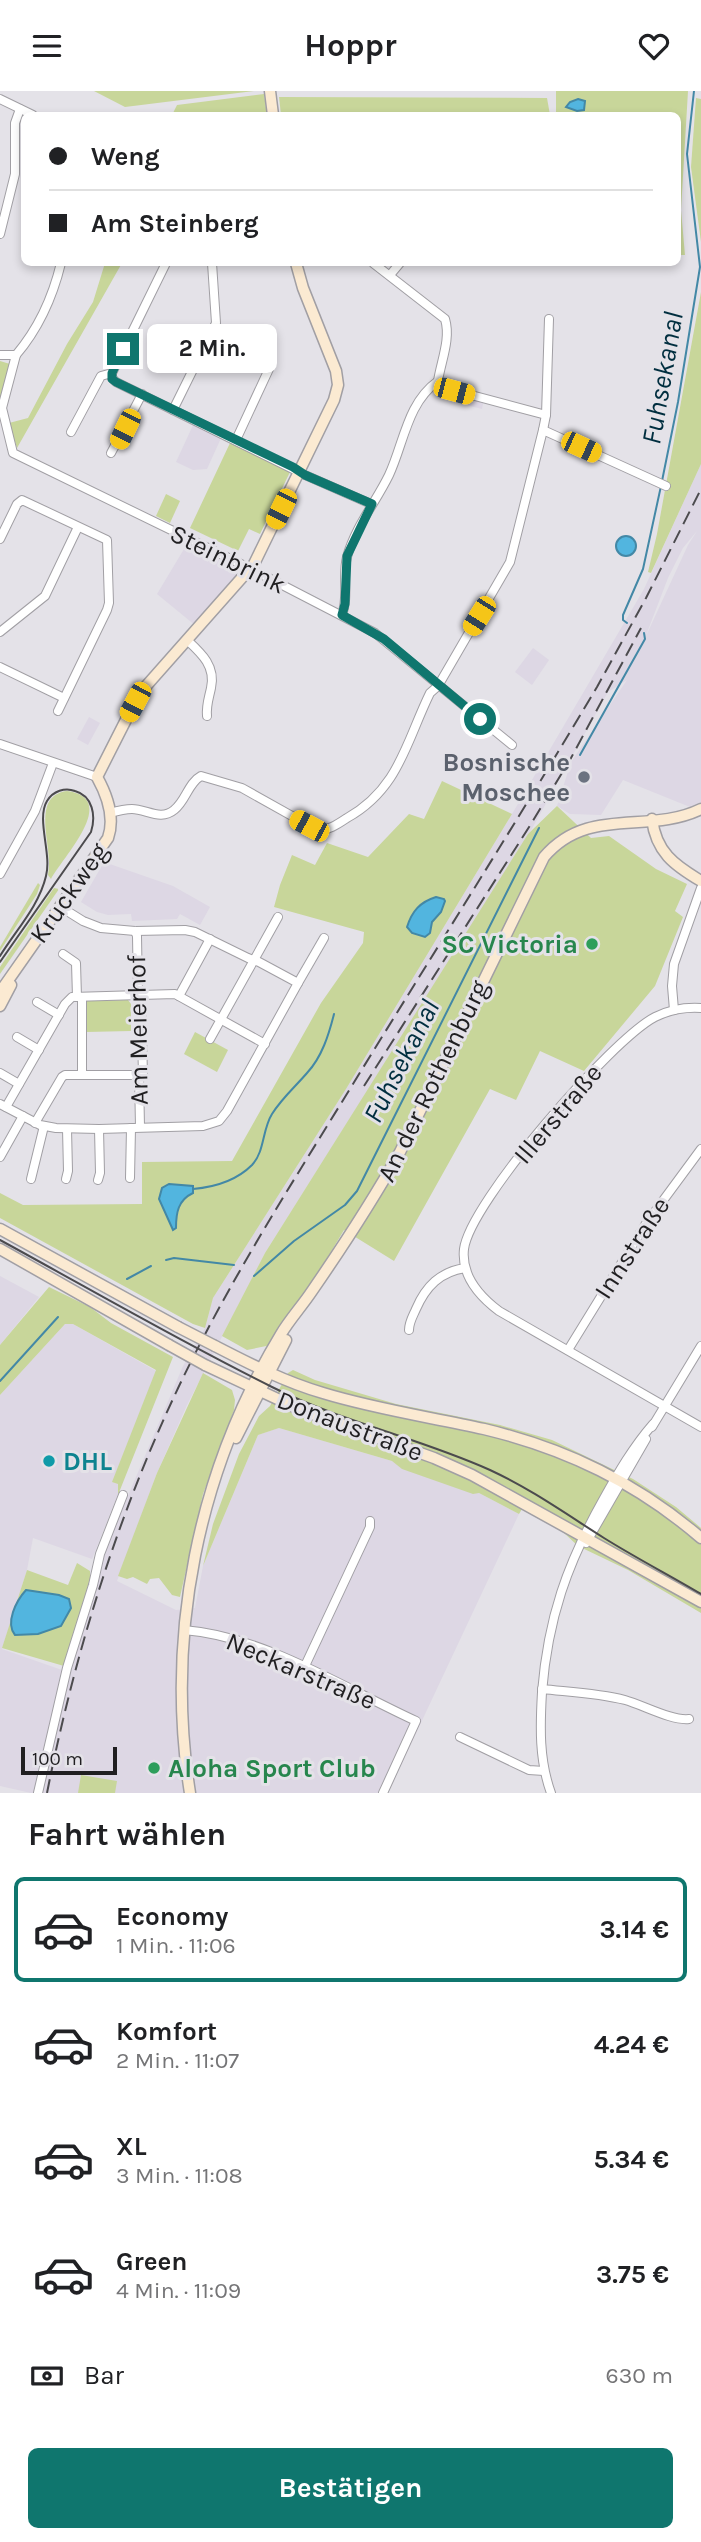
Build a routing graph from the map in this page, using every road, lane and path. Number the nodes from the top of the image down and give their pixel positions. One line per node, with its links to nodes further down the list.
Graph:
1 (270, 91): 5 (main road)
2 (0, 99): 3 (street)
3 (20, 109): 4 (street); 6 (street)
4 (26, 112)
5 (273, 112)
6 (0, 234)
7 (60, 266): 16 (street, Steinbrink)
8 (165, 266): 18 (street)
9 (212, 266): 21 (street)
10 (297, 266): 27 (main road)
11 (377, 266): 13 (street)
12 (398, 266): 13 (street)
13 (390, 275): 19 (street)
14 (549, 319): 22 (street)
15 (0, 355): 16 (street)
16 (16, 355): 32 (street, Steinbrink)
17 (269, 369): 25 (street)
18 (112, 373): 20 (street); 24 (street)
19 (438, 381): 22 (street); 29 (street)
20 (142, 394): 21 (street); 26 (street)
21 (173, 410): 25 (street)
22 (545, 415): 23 (street)
23 (542, 430): 28 (street); 37 (street)
24 (71, 432)
25 (236, 440): 27 (street)
26 (111, 453)
27 (299, 471): 29 (street); 32 (main road)
28 (662, 485)
29 (372, 504): 33 (street)
30 (78, 527): 31 (street); 34 (street); 38 (street)
31 (0, 539)
32 (249, 571): 33 (street, Steinbrink); 35 (main road)
33 (342, 615): 37 (street, Steinbrink)
34 (0, 632)
35 (187, 640): 40 (street); 44 (main road)
36 (0, 667): 38 (street)
37 (438, 686): 42 (street, Steinbrink); 46 (street)
38 (64, 698): 39 (street)
39 (58, 711)
40 (206, 716)
41 (0, 744): 43 (street)
42 (512, 745)
43 (53, 762): 44 (street); 48 (street)
44 (97, 777): 46 (main road, Kruckweg)
45 (701, 810): 47 (main road, An der Rothenburg)
46 (110, 813): 51 (main road, Kruckweg)
47 (652, 819): 49 (main road); 96 (main road, An der Rothenburg)
48 (0, 874)
49 (701, 881)
50 (701, 888): 67 (street)
51 (59, 906): 53 (street, Am Meierhof); 58 (main road, Kruckweg)
52 (278, 917): 57 (street)
53 (135, 931): 55 (street); 61 (street, Am Meierhof)
54 (324, 938): 59 (street)
55 (210, 939): 57 (street); 62 (street)
56 (63, 954): 63 (street)
57 (253, 961): 59 (street); 69 (street)
58 (18, 966): 60 (main road, Kruckweg); 65 (main road, Kruckweg)
59 (298, 983): 72 (street)
60 (0, 992)
61 (138, 995): 62 (street); 63 (street); 76 (street, Am Meierhof)
62 (179, 996): 69 (street)
63 (79, 997): 68 (street); 75 (street)
64 (37, 1002): 68 (street)
65 (0, 1006)
66 (701, 1008): 67 (street, Illerstraße)
67 (674, 1010): 92 (street, Illerstraße)
68 (59, 1015): 73 (street)
69 (221, 1020): 71 (street); 72 (street)
70 (17, 1037): 73 (street)
71 (210, 1039)
72 (265, 1044): 81 (street)
73 (39, 1050): 77 (street)
74 (0, 1073): 77 (street)
75 (82, 1075): 76 (street); 80 (street)
76 (139, 1075): 81 (street, Am Meierhof)
77 (19, 1084): 78 (street)
78 (3, 1105): 79 (street)
79 (23, 1116): 80 (street); 85 (street)
80 (40, 1124): 82 (street); 87 (street)
81 (135, 1128): 83 (street); 86 (street, Am Meierhof)
82 (67, 1129): 83 (street); 88 (street)
83 (99, 1129): 89 (street)
84 (701, 1149): 95 (street, Innstraße)
85 (0, 1157)
86 (130, 1178)
87 (31, 1179)
88 (66, 1179)
89 (98, 1180)
90 (0, 1229): 96 (main road, Donaustraße, bridge)
91 (0, 1249): 97 (main road, Donaustraße, bridge)
92 (465, 1268): 93 (street); 95 (street)
93 (409, 1329)
94 (701, 1346): 98 (street)
95 (568, 1350): 98 (street)
96 (265, 1371): 97 (main road, An der Rothenburg); 100 (main road, Donaustraße)
97 (255, 1390): 103 (main road, Donaustraße); 106 (main road, An der Rothenburg)
98 (664, 1406): 99 (street); 100 (street)
99 (701, 1427)
100 (618, 1479): 103 (street); 104 (main road, Donaustraße)
101 (123, 1495): 112 (street)
102 (370, 1521): 107 (street)
103 (586, 1537): 105 (main road, Donaustraße); 108 (street)
104 (701, 1538)
105 (701, 1602)
106 (184, 1630): 107 (street, Neckarstraße); 113 (main road, An der Rothenburg)
107 (304, 1668): 114 (street, Neckarstraße)
108 (542, 1689): 109 (street); 111 (street)
109 (688, 1719)
110 (460, 1737): 111 (street)
111 (544, 1771): 115 (street)
112 (38, 1793)
113 (190, 1793)
114 (383, 1793)
115 (551, 1793)

